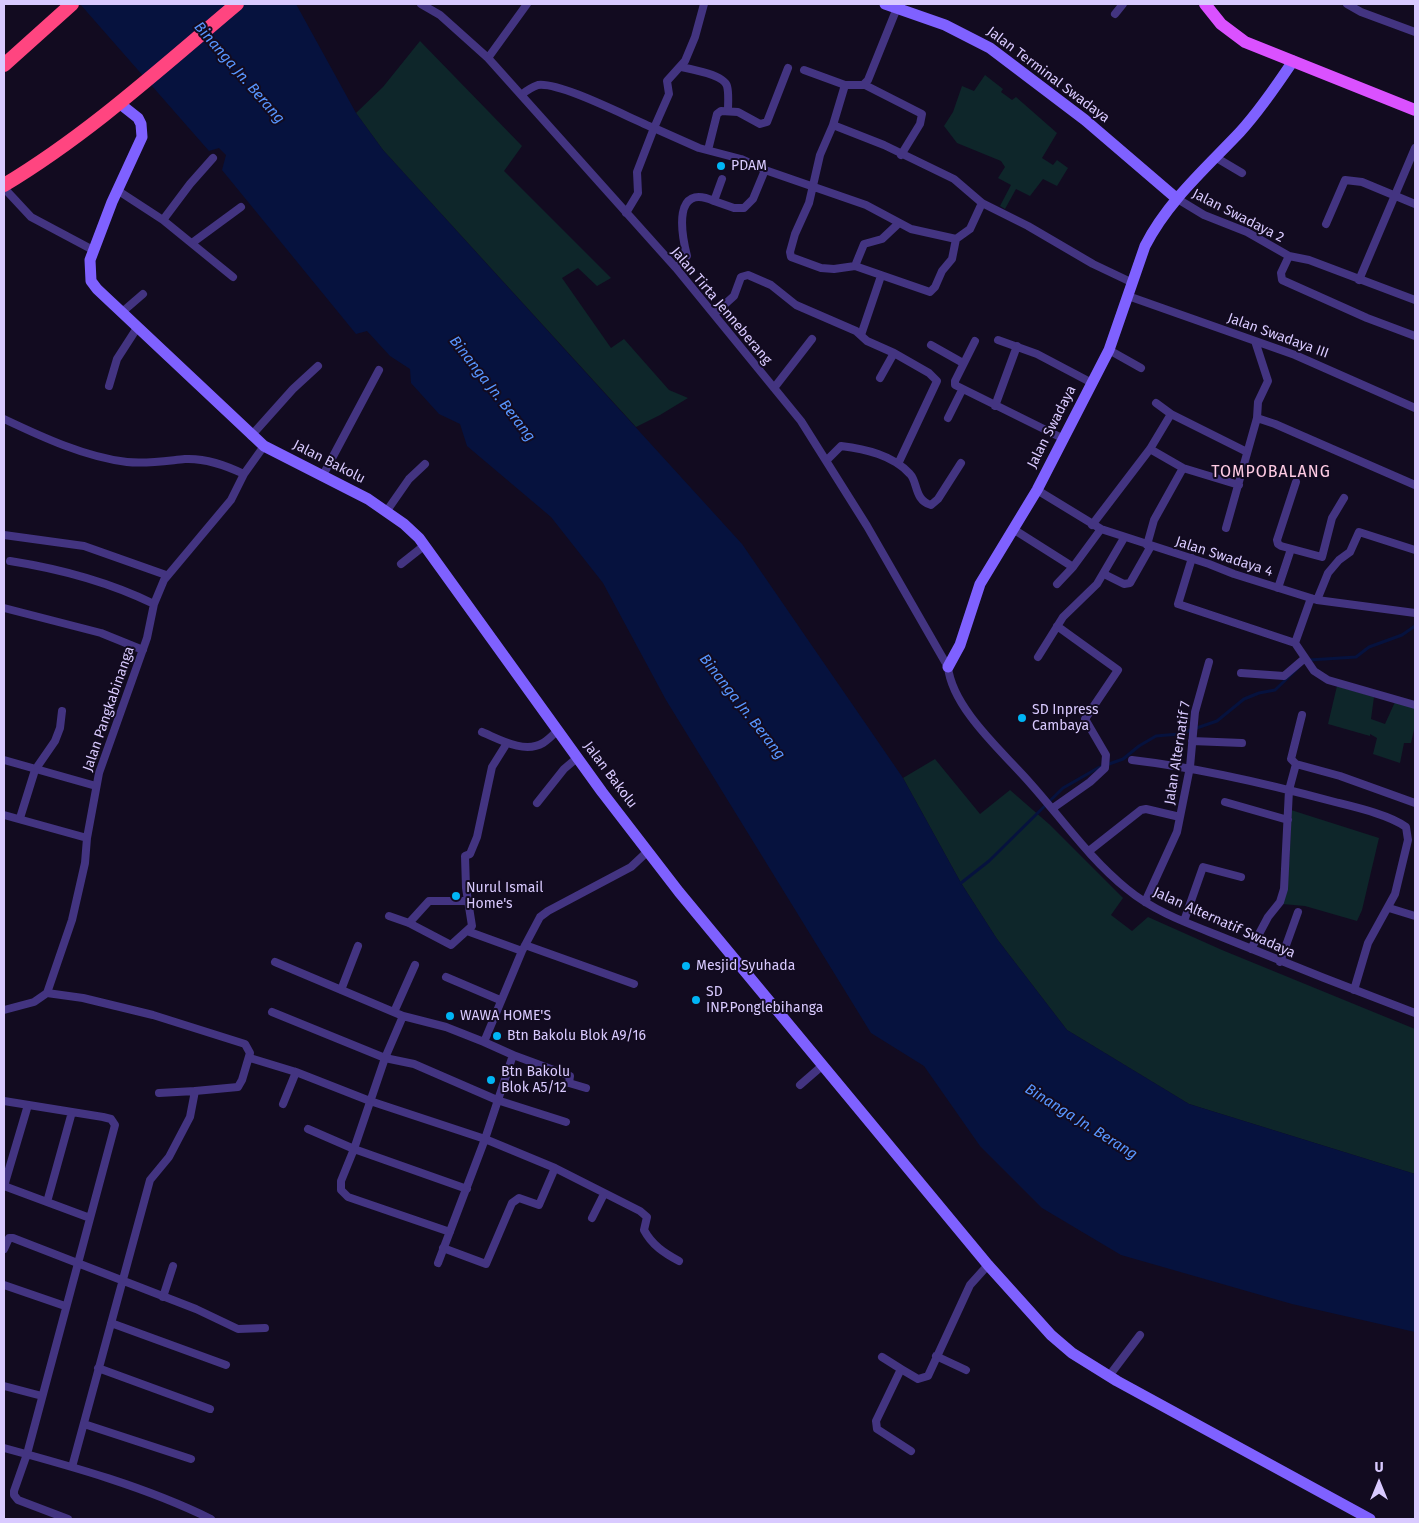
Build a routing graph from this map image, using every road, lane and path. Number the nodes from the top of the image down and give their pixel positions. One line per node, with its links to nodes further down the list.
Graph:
1 (72, 4): 14 (highway)
2 (237, 4): 21 (highway)
3 (421, 4): 12 (street, Jalan Tirta Jenneberang)
4 (527, 4): 12 (street)
5 (704, 4): 15 (street)
6 (1123, 4): 10 (street)
7 (1205, 4): 13 (main road)
8 (1347, 4): 11 (street)
9 (891, 5): 19 (street); 38 (main road, Jalan Terminal Swadaya)
10 (1115, 14)
11 (1415, 32)
12 (488, 58): 20 (street, Jalan Tirta Jenneberang)
13 (1294, 61): 23 (main road); 29 (main road, Jalan Swadaya)
14 (4, 65)
15 (681, 66): 22 (street); 25 (street)
16 (788, 68): 22 (street)
17 (804, 70): 18 (street)
18 (845, 85): 19 (street); 24 (street)
19 (865, 85): 28 (street)
20 (521, 95): 25 (street); 43 (street, Jalan Tirta Jenneberang)
21 (123, 100): 34 (highway); 36 (main road, Jalan Bakolu)
22 (728, 110): 27 (street)
23 (1415, 110)
24 (833, 125): 28 (street); 35 (street)
25 (654, 128): 27 (street); 43 (street)
26 (1415, 148): 37 (street)
27 (708, 150): 31 (street)
28 (901, 155): 40 (street)
29 (1215, 157): 32 (street); 38 (main road, Jalan Swadaya)
30 (213, 158): 44 (street)
31 (764, 170): 35 (street); 39 (street)
32 (1242, 172)
33 (722, 179): 39 (street)
34 (4, 186): 49 (street)
35 (813, 186): 45 (street); 51 (street)
36 (117, 190): 44 (street); 49 (main road, Jalan Bakolu)
37 (1394, 195): 41 (street); 46 (street); 55 (street)
38 (1176, 198): 50 (street, Jalan Swadaya 2); 56 (main road, Jalan Swadaya)
39 (714, 200): 52 (street)
40 (982, 202): 47 (street); 56 (street)
41 (1415, 204)
42 (241, 207): 48 (street)
43 (626, 213): 52 (street, Jalan Tirta Jenneberang)
44 (163, 220): 48 (street)
45 (899, 223): 47 (street); 51 (street)
46 (1326, 224)
47 (956, 239): 53 (street)
48 (192, 243): 54 (street)
49 (89, 249): 60 (main road, Jalan Bakolu)
50 (1289, 256): 55 (street, Jalan Swadaya 2); 64 (street)
51 (855, 266): 53 (street)
52 (676, 268): 61 (street, Jalan Tirta Jenneberang)
53 (881, 276): 63 (street)
54 (233, 277)
55 (1359, 280): 59 (street, Jalan Swadaya 2)
56 (1133, 283): 58 (main road, Jalan Swadaya)
57 (143, 294): 60 (street)
58 (1128, 296): 67 (street, Jalan Swadaya III); 71 (main road, Jalan Swadaya)
59 (1415, 300)
60 (121, 313): 62 (main road, Jalan Bakolu)
61 (714, 314): 63 (street); 80 (street, Jalan Tirta Jenneberang)
62 (134, 332): 79 (street); 89 (main road, Jalan Bakolu)
63 (861, 335): 72 (street)
64 (1415, 336)
65 (812, 339): 80 (street)
66 (998, 340): 70 (street)
67 (1256, 341): 84 (street, Jalan Swadaya III); 87 (street)
68 (975, 342): 73 (street)
69 (931, 345): 73 (street)
70 (1017, 346): 78 (street); 83 (street)
71 (1109, 350): 75 (street); 78 (main road, Jalan Swadaya)
72 (894, 353): 77 (street); 97 (street)
73 (963, 363): 81 (street)
74 (318, 366): 89 (street)
75 (1141, 368)
76 (379, 370): 100 (street)
77 (880, 378)
78 (1092, 383): 90 (main road, Jalan Swadaya)
79 (108, 386)
80 (774, 388): 94 (street, Jalan Tirta Jenneberang)
81 (962, 390): 83 (street); 86 (street)
82 (1156, 403): 85 (street)
83 (994, 406): 90 (street)
84 (1415, 408)
85 (1171, 414): 91 (street); 93 (street)
86 (948, 418)
87 (1257, 418): 93 (street); 103 (street)
88 (4, 419): 99 (street)
89 (251, 436): 92 (main road, Jalan Bakolu)
90 (1064, 439): 104 (main road, Jalan Swadaya)
91 (1150, 449): 98 (street); 107 (street)
92 (260, 451): 99 (street, Jalan Pangkabinanga); 100 (main road, Jalan Bakolu)
93 (1247, 452): 102 (street)
94 (827, 460): 97 (street); 135 (street, Jalan Tirta Jenneberang)
95 (961, 463): 97 (street)
96 (425, 464): 106 (street)
97 (898, 464)
98 (1183, 468): 102 (street); 113 (street)
99 (244, 474): 121 (street, Jalan Pangkabinanga)
100 (322, 477): 106 (main road, Jalan Bakolu)
101 (1296, 482): 115 (street)
102 (1239, 485): 108 (street)
103 (1415, 486)
104 (1036, 490): 107 (street, Jalan Swadaya 4); 109 (main road, Jalan Swadaya)
105 (1344, 498): 115 (street)
106 (386, 512): 114 (main road, Jalan Bakolu)
107 (1092, 525): 110 (street, Jalan Swadaya 4)
108 (1226, 528)
109 (1013, 529): 120 (street); 135 (main road, Jalan Swadaya)
110 (1101, 529): 112 (street, Jalan Swadaya 4); 120 (street)
111 (4, 535): 121 (street)
112 (1124, 538): 113 (street, Jalan Swadaya 4); 122 (street)
113 (1149, 546): 117 (street, Jalan Swadaya 4); 122 (street)
114 (421, 549): 119 (street); 140 (main road, Jalan Bakolu)
115 (1291, 549): 124 (street)
116 (1415, 550): 125 (street)
117 (1192, 558): 124 (street, Jalan Swadaya 4); 130 (street)
118 (10, 561): 126 (street)
119 (400, 564)
120 (1073, 567): 123 (street)
121 (166, 574): 126 (street, Jalan Pangkabinanga)
122 (1104, 574): 129 (street)
123 (1057, 584)
124 (1278, 588): 125 (street, Jalan Swadaya 4)
125 (1314, 599): 128 (street, Jalan Swadaya 4); 130 (street)
126 (154, 604): 131 (street, Jalan Pangkabinanga)
127 (4, 608): 131 (street)
128 (1415, 613)
129 (1057, 626): 132 (street); 156 (street)
130 (1295, 643): 133 (street)
131 (143, 650): 151 (street, Jalan Pangkabinanga)
132 (1038, 657)
133 (1305, 658): 136 (street); 137 (street)
134 (1209, 662): 142 (street, Jalan Alternatif 7)
135 (948, 667): 156 (street, Jalan Alternatif Swadaya)
136 (1241, 673)
137 (1415, 705)
138 (62, 711): 150 (street)
139 (1302, 715): 148 (street)
140 (558, 730): 143 (street); 145 (main road, Jalan Bakolu)
141 (482, 732): 143 (street)
142 (1192, 741): 144 (street); 149 (street, Jalan Alternatif 7)
143 (507, 743): 165 (street)
144 (1242, 743)
145 (577, 758): 154 (street); 163 (main road, Jalan Bakolu)
146 (4, 760): 150 (street)
147 (1132, 760): 149 (street)
148 (1296, 764): 152 (street); 155 (street)
149 (1190, 767): 152 (street); 158 (street, Jalan Alternatif 7)
150 (34, 770): 151 (street); 159 (street)
151 (96, 786): 161 (street, Jalan Pangkabinanga)
152 (1289, 790): 160 (street); 167 (street)
153 (1225, 802): 160 (street)
154 (537, 803)
155 (1415, 803)
156 (1053, 808): 162 (street, Jalan Alternatif Swadaya)
157 (4, 815): 159 (street)
158 (1180, 817): 162 (street); 166 (street, Jalan Alternatif 7)
159 (20, 818): 161 (street)
160 (1288, 820): 176 (street)
161 (87, 838): 184 (street, Jalan Pangkabinanga)
162 (1089, 851): 166 (street, Jalan Alternatif Swadaya)
163 (647, 852): 175 (street); 195 (main road, Jalan Bakolu)
164 (1241, 877): 171 (street)
165 (468, 900): 172 (street); 173 (street)
166 (1145, 902): 171 (street, Jalan Alternatif Swadaya)
167 (1389, 908): 170 (street); 183 (street)
168 (1298, 912): 178 (street)
169 (390, 916): 172 (street)
170 (1415, 916)
171 (1184, 922): 176 (street, Jalan Alternatif Swadaya)
172 (409, 923): 173 (street)
173 (467, 931): 175 (street)
174 (358, 946): 182 (street)
175 (524, 948): 181 (street); 185 (street)
176 (1251, 949): 178 (street, Jalan Alternatif Swadaya)
177 (275, 962): 182 (street)
178 (1280, 962): 183 (street, Jalan Alternatif Swadaya)
179 (415, 965): 188 (street)
180 (446, 977): 185 (street)
181 (634, 984)
182 (340, 990): 188 (street)
183 (1354, 990): 189 (street, Jalan Alternatif Swadaya)
184 (47, 994): 186 (street); 193 (street)
185 (500, 1000): 191 (street)
186 (4, 1010)
187 (272, 1012): 194 (street)
188 (394, 1012): 190 (street)
189 (1415, 1013)
190 (402, 1016): 191 (street); 194 (street)
191 (484, 1042): 192 (street)
192 (513, 1055): 198 (street); 201 (street)
193 (250, 1058): 196 (street); 199 (street)
194 (385, 1058): 201 (street); 203 (street)
195 (820, 1068): 197 (street); 225 (main road, Jalan Bakolu)
196 (296, 1072): 203 (street); 204 (street)
197 (800, 1085)
198 (586, 1088)
199 (196, 1091): 200 (street); 226 (street)
200 (159, 1093)
201 (497, 1100): 207 (street); 209 (street)
202 (4, 1101): 205 (street)
203 (370, 1101): 209 (street); 210 (street)
204 (283, 1104)
205 (28, 1105): 206 (street); 212 (street)
206 (72, 1112): 215 (street); 216 (street)
207 (566, 1122)
208 (308, 1129): 210 (street)
209 (485, 1139): 211 (street); 213 (street)
210 (354, 1149): 213 (street); 218 (street)
211 (555, 1168): 214 (street); 219 (street)
212 (4, 1186): 215 (street)
213 (467, 1189): 218 (street)
214 (604, 1194): 217 (street); 221 (street)
215 (47, 1202): 216 (street)
216 (90, 1218): 222 (street)
217 (592, 1218)
218 (450, 1232): 219 (street)
219 (444, 1248): 223 (street)
220 (4, 1250): 222 (street)
221 (679, 1261)
222 (78, 1262): 226 (street); 229 (street)
223 (438, 1263)
224 (173, 1266): 228 (street)
225 (987, 1266): 233 (street); 239 (main road, Jalan Bakolu)
226 (122, 1279): 228 (street); 230 (street)
227 (4, 1285): 229 (street)
228 (163, 1297): 231 (street)
229 (65, 1306): 241 (street)
230 (111, 1323): 235 (street); 236 (street)
231 (265, 1328)
232 (1140, 1336): 239 (street)
233 (936, 1356): 237 (street); 238 (street)
234 (882, 1357): 237 (street)
235 (226, 1365)
236 (98, 1368): 242 (street); 243 (street)
237 (901, 1369): 245 (street)
238 (966, 1370)
239 (1109, 1376): 251 (main road, Jalan Bakolu)
240 (4, 1386): 241 (street)
241 (42, 1396): 246 (street)
242 (210, 1409)
243 (84, 1424): 247 (street); 248 (street)
244 (4, 1448): 246 (street)
245 (911, 1451)
246 (27, 1454): 248 (street); 249 (street)
247 (192, 1459)
248 (72, 1467): 250 (street)
249 (68, 1519)
250 (211, 1519)
251 (1370, 1519)

